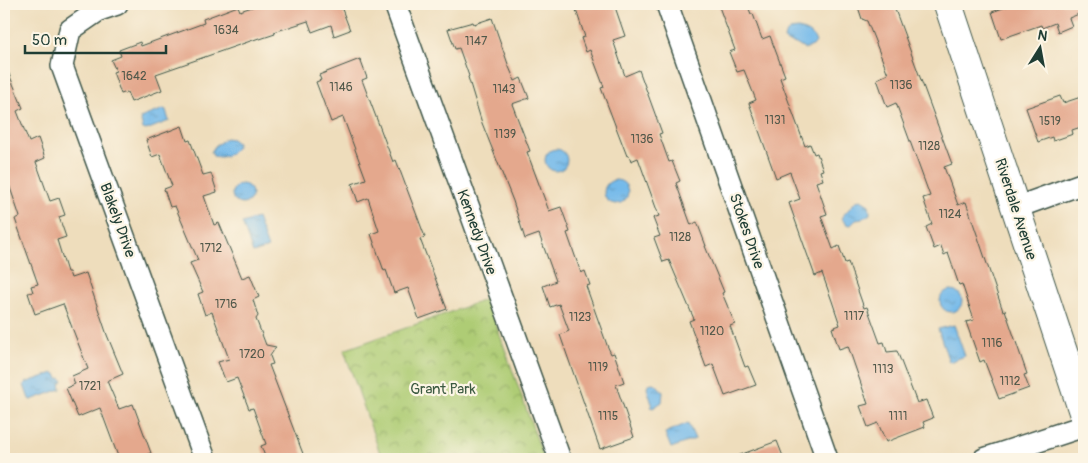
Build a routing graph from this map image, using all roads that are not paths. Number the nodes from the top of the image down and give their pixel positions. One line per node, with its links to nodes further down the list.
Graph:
1 (118, 4): 9 (street, Blakely Drive)
2 (395, 4): 10 (street, Kennedy Drive)
3 (667, 4): 11 (street, Stokes Drive)
4 (948, 4): 6 (street, Riverdale Avenue)
5 (1084, 183): 6 (street)
6 (1015, 208): 7 (street, Riverdale Avenue)
7 (1084, 415)
8 (1084, 426): 12 (street)
9 (205, 459)
10 (560, 459)
11 (827, 459)
12 (984, 459)

